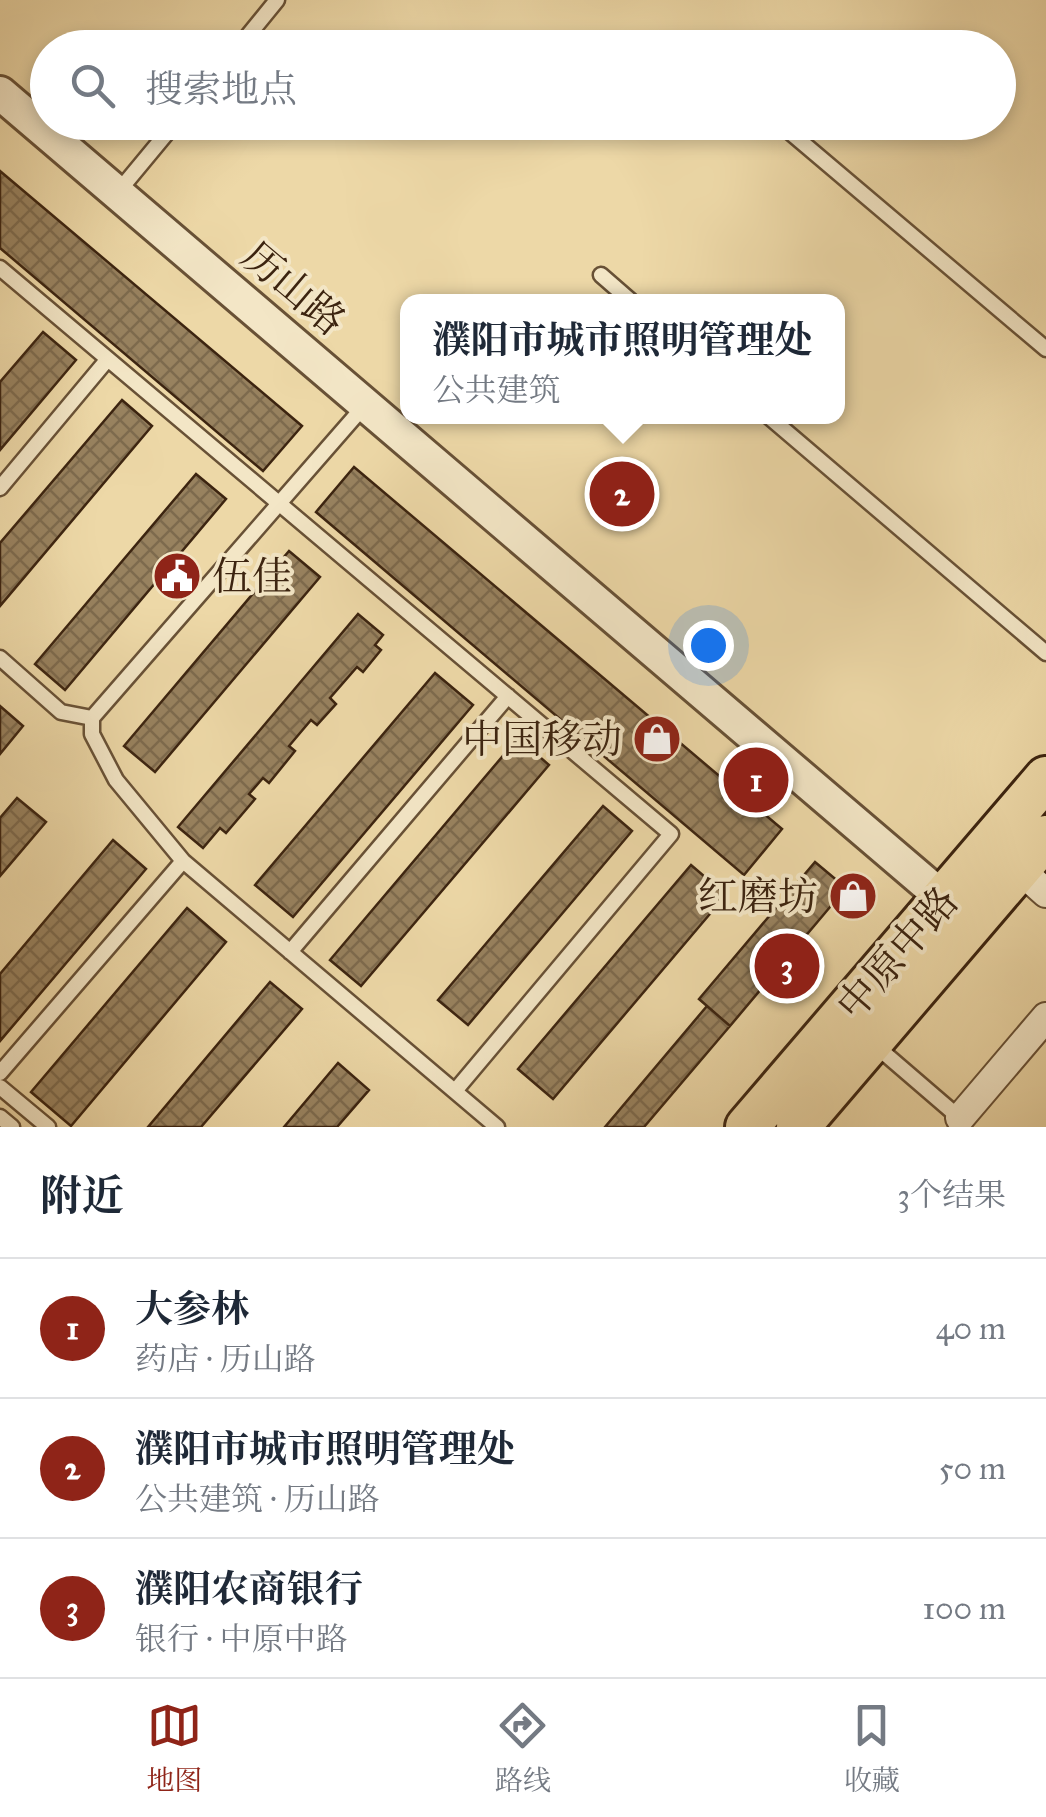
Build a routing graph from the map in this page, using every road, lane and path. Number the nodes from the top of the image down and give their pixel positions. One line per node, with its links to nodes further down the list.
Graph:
1 (278, 0): 2 (lane)
2 (253, 30)
3 (0, 92): 4 (street, 历山路)
4 (30, 118)
5 (56, 140): 8 (street, 历山路)
6 (161, 140): 8 (lane)
7 (799, 140): 12 (lane)
8 (118, 193): 14 (street, 历山路)
9 (0, 268): 13 (lane)
10 (601, 275): 11 (lane)
11 (623, 294)
12 (1046, 349)
13 (107, 360): 16 (lane); 17 (lane)
14 (366, 404): 17 (lane); 25 (street, 历山路)
15 (777, 424): 18 (lane)
16 (0, 488)
17 (278, 504): 20 (lane); 21 (lane)
18 (1046, 653)
19 (0, 658): 21 (lane)
20 (508, 696): 26 (lane); 31 (lane)
21 (92, 718): 23 (lane)
22 (1046, 778): 25 (main road, 中原中路)
23 (183, 862): 26 (lane); 29 (lane)
24 (1037, 866): 28 (main road, 中原中路)
25 (943, 898): 37 (main road, 中原中路)
26 (290, 952): 31 (lane)
27 (1046, 1017): 33 (street)
28 (871, 1042): 33 (lane); 38 (main road, 中原中路)
29 (0, 1073)
30 (0, 1087): 35 (lane)
31 (455, 1091): 36 (lane)
32 (0, 1117): 34 (lane)
33 (965, 1123)
34 (12, 1127)
35 (48, 1127)
36 (497, 1127)
37 (747, 1127)
38 (798, 1127)

